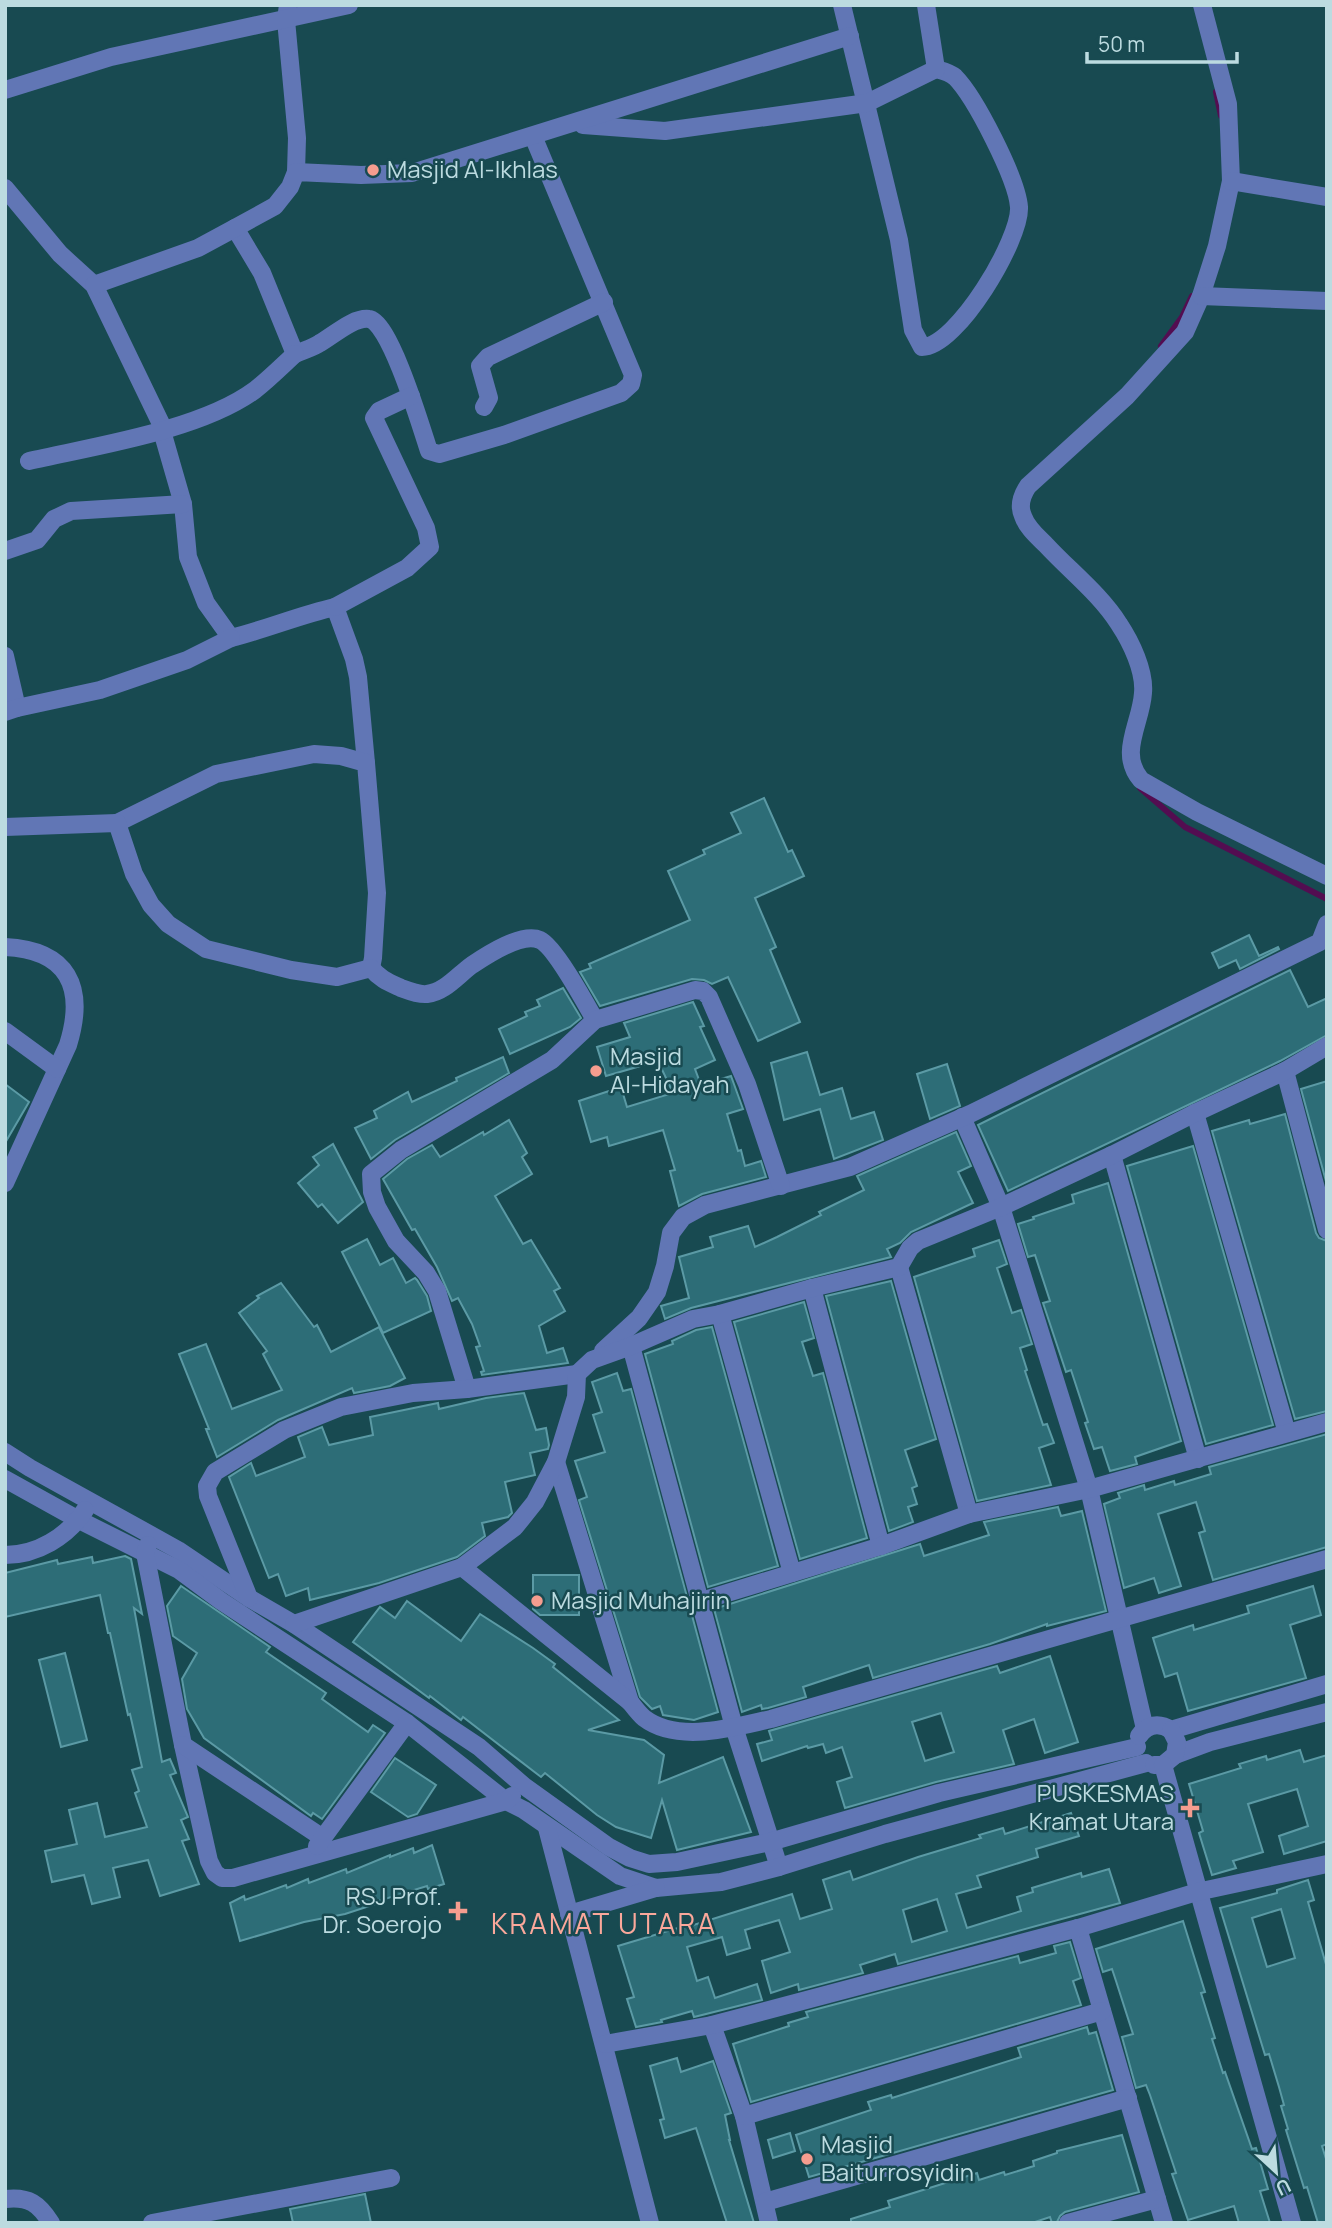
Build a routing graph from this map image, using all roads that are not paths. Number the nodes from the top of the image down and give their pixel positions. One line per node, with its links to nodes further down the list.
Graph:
1 (349, 5): 5 (street)
2 (842, 5): 6 (street)
3 (926, 5): 7 (street)
4 (1202, 5): 13 (street)
5 (287, 13): 8 (street); 12 (street)
6 (850, 36): 9 (street); 10 (street)
7 (936, 69): 9 (street); 9 (street)
8 (5, 90)
9 (867, 103): 10 (street)
10 (572, 124): 11 (street)
11 (533, 136): 12 (street); 20 (street)
12 (296, 172): 16 (street)
13 (1231, 181): 15 (street); 18 (street)
14 (5, 188): 17 (street)
15 (1327, 197)
16 (235, 228): 17 (street); 21 (street)
17 (94, 285): 24 (street)
18 (1201, 296): 19 (street); 35 (street)
19 (1327, 301)
20 (604, 302): 22 (street); 23 (street)
21 (295, 354): 22 (street); 24 (street)
22 (411, 396): 28 (street)
23 (484, 407)
24 (164, 430): 25 (street); 26 (street)
25 (29, 461)
26 (183, 504): 27 (street); 29 (street)
27 (5, 551)
28 (335, 607): 29 (street); 32 (street)
29 (231, 638): 31 (street)
30 (5, 656): 31 (street)
31 (11, 710)
32 (366, 762): 33 (street); 38 (street)
33 (117, 823): 34 (street); 38 (street)
34 (5, 827)
35 (1327, 876)
36 (1324, 936): 45 (street)
37 (5, 947): 42 (street)
38 (376, 974): 39 (street)
39 (595, 1020): 48 (street); 57 (street)
40 (5, 1031): 42 (street)
41 (1327, 1046): 43 (street)
42 (57, 1069): 47 (street)
43 (1285, 1071): 44 (street); 50 (street)
44 (1195, 1112): 46 (street); 59 (street)
45 (962, 1118): 48 (street); 49 (street)
46 (1112, 1155): 49 (street); 61 (street)
47 (5, 1184)
48 (781, 1186): 55 (street)
49 (1001, 1208): 51 (street); 64 (street)
50 (1327, 1230)
51 (899, 1267): 52 (street); 66 (street)
52 (812, 1288): 53 (street); 69 (street)
53 (720, 1314): 54 (street); 74 (street)
54 (631, 1346): 55 (street); 76 (street)
55 (592, 1360): 56 (street)
56 (577, 1374): 57 (street); 62 (street)
57 (467, 1389): 75 (street)
58 (1327, 1422): 59 (street)
59 (1287, 1433): 61 (street)
60 (5, 1451): 65 (street)
61 (1198, 1459): 64 (street)
62 (556, 1462): 73 (street); 80 (street)
63 (5, 1479): 67 (street)
64 (1088, 1489): 66 (street); 77 (street)
65 (91, 1502): 67 (street); 68 (street)
66 (969, 1514): 69 (street)
67 (79, 1520): 70 (street); 71 (street)
68 (151, 1535): 70 (street); 75 (street)
69 (881, 1546): 74 (street)
70 (145, 1553): 82 (street); 86 (street)
71 (5, 1555)
72 (1327, 1559): 77 (street)
73 (462, 1567): 78 (street); 80 (street)
74 (792, 1573): 76 (street)
75 (249, 1598): 78 (street)
76 (701, 1601): 83 (street)
77 (1120, 1620): 83 (street); 84 (street)
78 (294, 1624): 89 (street)
79 (1327, 1684): 85 (street)
80 (630, 1702): 83 (street)
81 (1327, 1712): 88 (street)
82 (407, 1723): 90 (street); 92 (street)
83 (734, 1727): 93 (street)
84 (1145, 1729): 85 (street); 87 (street)
85 (1171, 1730): 88 (street)
86 (183, 1745): 92 (street); 94 (street)
87 (1137, 1746): 88 (street); 93 (street)
88 (1161, 1761): 95 (street); 98 (street)
89 (524, 1786): 90 (street); 93 (street)
90 (506, 1801): 91 (street); 94 (street)
91 (547, 1828): 97 (street); 99 (street)
92 (323, 1838): 94 (street)
93 (770, 1842): 95 (street)
94 (308, 1857)
95 (779, 1867): 97 (street)
96 (1326, 1868): 98 (street)
97 (656, 1888): 99 (street)
98 (1197, 1892): 100 (street); 116 (street)
99 (569, 1914): 103 (street)
100 (1078, 1928): 101 (street); 102 (street)
101 (1102, 2011): 104 (street); 105 (street)
102 (712, 2025): 103 (street); 105 (street)
103 (605, 2044): 112 (street)
104 (1128, 2098): 108 (street); 109 (street)
105 (744, 2116): 109 (street)
106 (391, 2178): 111 (street)
107 (5, 2199): 110 (street)
108 (1157, 2199): 114 (street); 115 (street)
109 (765, 2202): 113 (street)
110 (51, 2223)
111 (152, 2223)
112 (650, 2223)
113 (769, 2223)
114 (1068, 2223)
115 (1164, 2223)
116 (1292, 2223)

